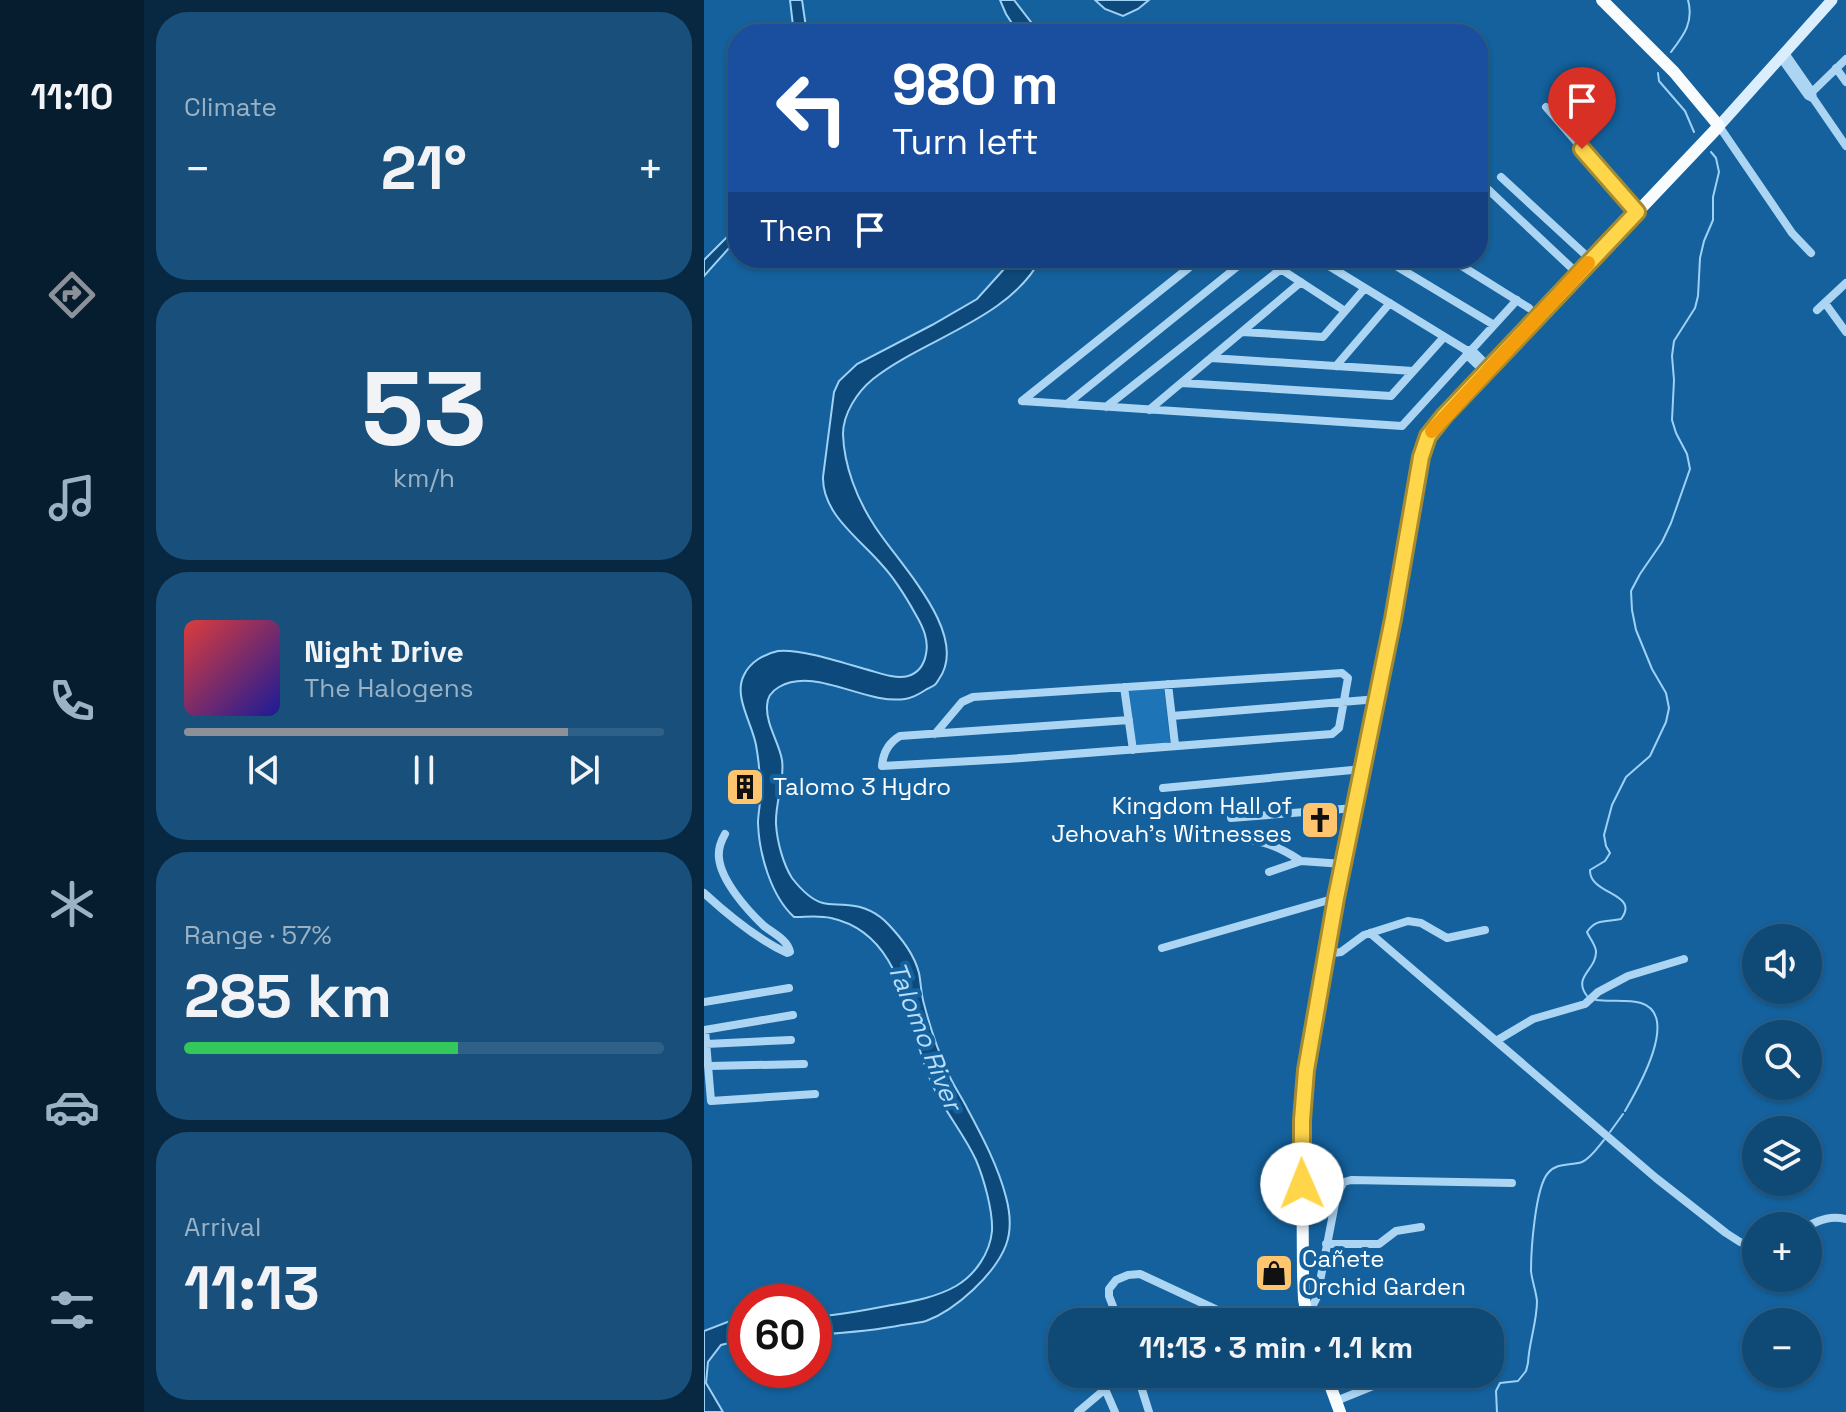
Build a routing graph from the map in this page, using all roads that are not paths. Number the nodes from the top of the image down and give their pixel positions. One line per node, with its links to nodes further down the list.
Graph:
1 (1602, 0): 9 (main road)
2 (1832, 0): 3 (main road)
3 (1783, 55): 7 (street); 9 (main road)
4 (1846, 59): 5 (street)
5 (1836, 68): 6 (street); 7 (street)
6 (1846, 82)
7 (1811, 95): 10 (street)
8 (1546, 107): 13 (street)
9 (1719, 126): 13 (main road); 14 (street)
10 (1846, 146)
11 (1501, 177): 15 (street)
12 (1488, 189): 22 (street)
13 (1637, 212): 15 (main road)
14 (1811, 253)
15 (1591, 260): 22 (main road)
16 (1188, 268): 42 (street)
17 (1236, 268): 42 (street)
18 (1332, 268): 25 (street)
19 (1400, 268): 32 (street)
20 (1465, 268): 26 (street)
21 (1281, 269): 23 (street); 43 (street)
22 (1578, 274): 39 (main road)
23 (1301, 282): 31 (street); 33 (street)
24 (1846, 283): 28 (street)
25 (1365, 288): 27 (street); 31 (street)
26 (1517, 300): 29 (street); 32 (street)
27 (1390, 303): 35 (street); 38 (street)
28 (1825, 303): 30 (street); 34 (street)
29 (1529, 308)
30 (1817, 310)
31 (1345, 311): 33 (street)
32 (1494, 325): 36 (street)
33 (1242, 332): 37 (street)
34 (1846, 332)
35 (1444, 337): 36 (street); 40 (street)
36 (1469, 352): 39 (street); 44 (street)
37 (1211, 358): 38 (street); 41 (street)
38 (1336, 366): 40 (street)
39 (1488, 370): 47 (main road)
40 (1413, 371): 41 (street)
41 (1182, 383): 44 (street)
42 (1067, 404): 43 (street)
43 (1106, 407): 44 (street)
44 (1149, 410)
45 (1168, 684): 46 (street); 48 (street); 49 (street)
46 (1124, 687): 50 (street); 51 (street)
47 (1378, 699): 48 (street); 54 (main road)
48 (1344, 702): 49 (street); 52 (street)
49 (1172, 716): 52 (street)
50 (1129, 720): 51 (street); 53 (street)
51 (935, 734): 53 (street)
52 (1175, 745): 53 (street)
53 (1133, 750)
54 (1363, 769): 55 (street); 56 (main road)
55 (1163, 788)
56 (1355, 808): 57 (street); 61 (main road)
57 (1231, 818)
58 (725, 834): 63 (street)
59 (1226, 838): 60 (street)
60 (1301, 861): 61 (street); 62 (street)
61 (1343, 864): 64 (main road)
62 (1269, 872)
63 (704, 893)
64 (1336, 898): 67 (street); 68 (main road)
65 (1485, 930): 66 (street)
66 (1370, 933): 68 (street); 75 (street)
67 (1162, 948)
68 (1326, 954): 88 (main road)
69 (1684, 959): 75 (street)
70 (789, 988): 71 (street)
71 (704, 1002)
72 (793, 1015): 73 (street)
73 (704, 1030): 76 (street)
74 (791, 1040): 76 (street)
75 (1496, 1041): 84 (street)
76 (706, 1044): 78 (street)
77 (804, 1064): 78 (street)
78 (709, 1066): 79 (street)
79 (815, 1094)
80 (1512, 1183): 85 (street)
81 (1846, 1219): 82 (street)
82 (1822, 1220)
83 (1421, 1227): 85 (street)
84 (1742, 1242)
85 (1326, 1244): 89 (street)
86 (1114, 1308): 87 (street)
87 (1214, 1308)
88 (1306, 1308)
89 (1311, 1308)
90 (1141, 1388): 96 (street)
91 (1370, 1388): 93 (street)
92 (1105, 1389): 94 (street); 95 (street)
93 (1338, 1406)
94 (1081, 1411)
95 (1115, 1412)
96 (1149, 1412)

